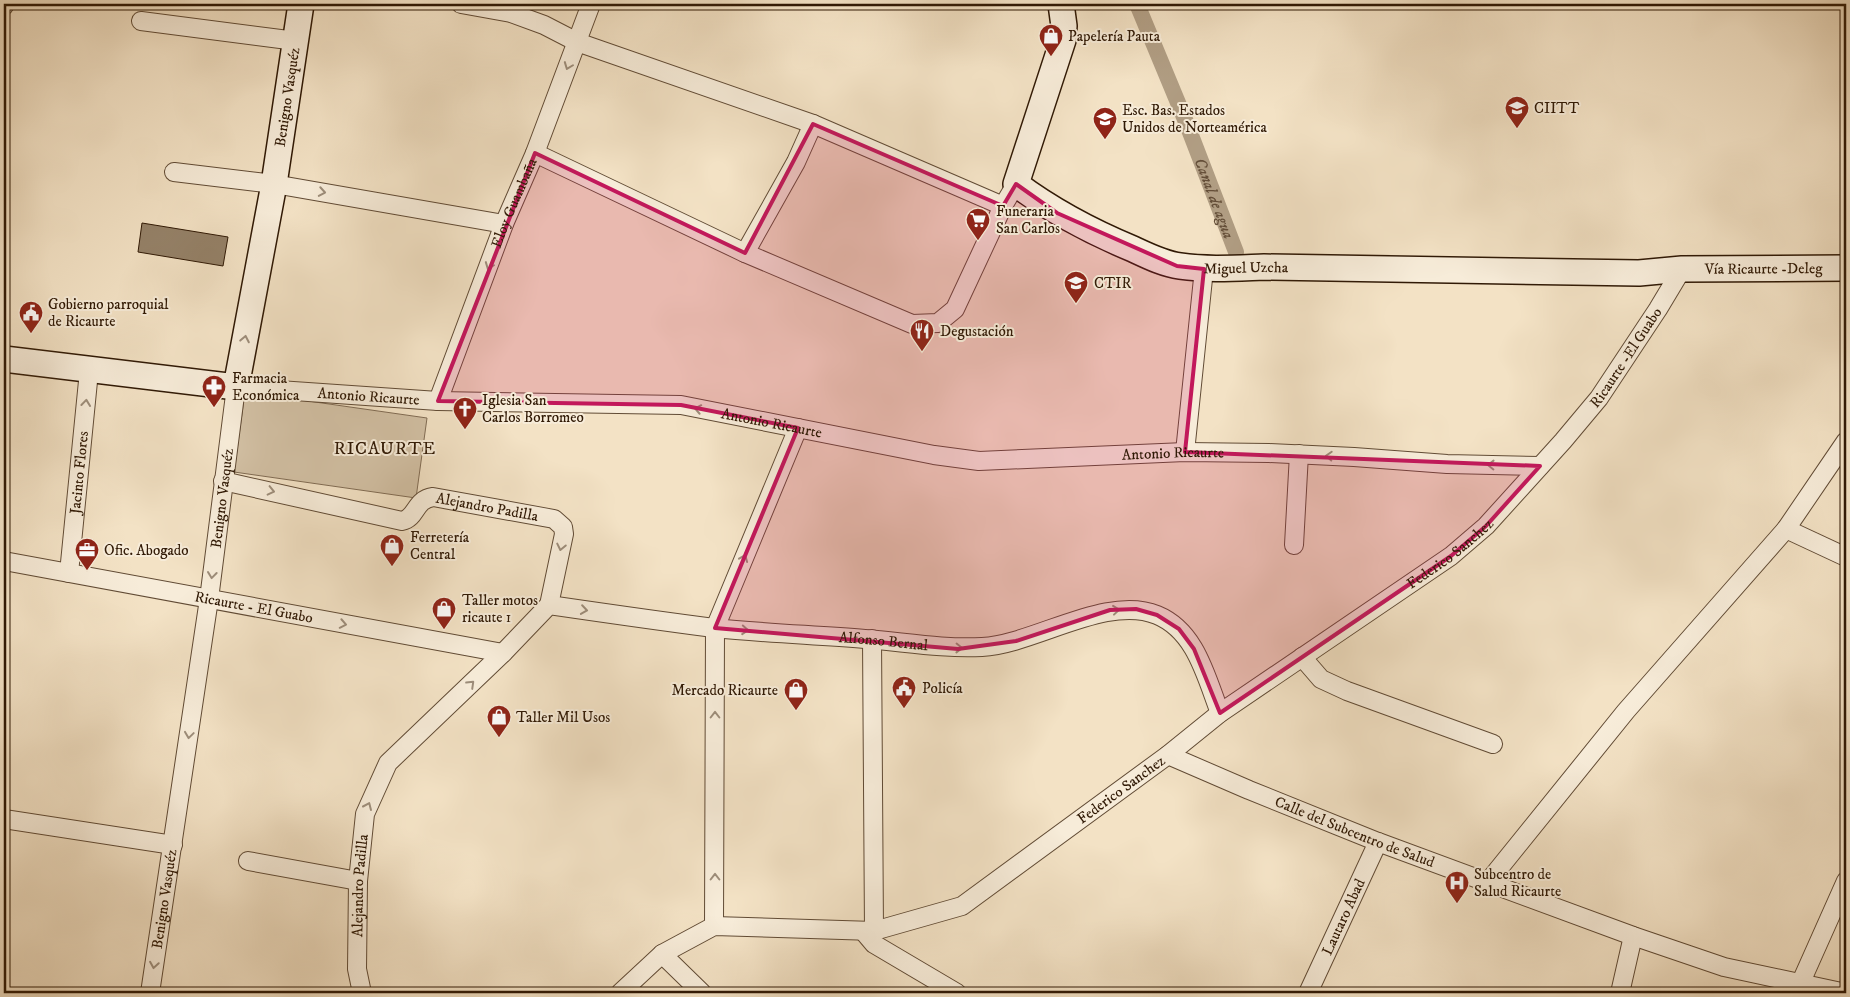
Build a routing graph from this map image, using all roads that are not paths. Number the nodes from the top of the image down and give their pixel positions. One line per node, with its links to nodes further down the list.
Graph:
1 (301, 4): 6 (main road, Benigno Vasquéz)
2 (461, 4): 7 (street)
3 (591, 4): 7 (street, Eloy Guambaña)
4 (1061, 4): 12 (main road)
5 (141, 21): 6 (street)
6 (296, 40): 11 (main road, Benigno Vasquéz)
7 (577, 42): 8 (street); 9 (street, Eloy Guambaña, one-way to 9)
8 (813, 124): 13 (street); 15 (street)
9 (535, 153): 14 (street, Eloy Guambaña); 15 (street)
10 (174, 172): 11 (street)
11 (274, 184): 14 (street, one-way to 14); 21 (main road, Benigno Vasquéz, one-way to 11)
12 (1016, 184): 13 (street); 17 (main road, Miguel Uzcha)
13 (1003, 206): 15 (street)
14 (504, 224): 22 (street, Eloy Guambaña, one-way to 22)
15 (746, 253)
16 (1846, 268): 18 (main road, Vía Ricaurte -Deleg)
17 (1204, 269): 18 (main road, Miguel Uzcha); 26 (street)
18 (1682, 269): 24 (street, Ricaurte -El Guabo)
19 (4, 359): 20 (main road, Antonio Ricaurte)
20 (90, 371): 21 (main road, Antonio Ricaurte); 34 (street, Jacinto Flores, one-way to 20)
21 (236, 387): 22 (street, Antonio Ricaurte); 29 (street, Benigno Vasquéz)
22 (438, 401): 23 (street, Antonio Ricaurte, one-way to 22)
23 (798, 428): 26 (street, Antonio Ricaurte); 37 (street, one-way to 23)
24 (1563, 441): 28 (street, Federico Sanchez)
25 (1846, 441): 30 (street)
26 (1185, 452): 27 (street, Antonio Ricaurte)
27 (1299, 454): 28 (street, Antonio Ricaurte, one-way to 27); 31 (street)
28 (1540, 466): 40 (street, Federico Sanchez)
29 (223, 481): 35 (street, Benigno Vasquéz, one-way to 35); 36 (street, Alejandro Padilla, one-way to 36)
30 (1786, 529): 32 (street); 50 (street)
31 (1294, 545)
32 (1846, 557)
33 (4, 561): 34 (street, Ricaurte - El Guabo)
34 (69, 573): 35 (street, Ricaurte - El Guabo)
35 (209, 599): 39 (street, Ricaurte - El Guabo, one-way to 39); 46 (street, Benigno Vasquéz, one-way to 46)
36 (549, 605): 37 (street, Alfonso Bernal, one-way to 37); 39 (street)
37 (715, 628): 38 (street, Alfonso Bernal, one-way to 38); 51 (street, one-way to 37)
38 (872, 639): 41 (street, Alfonso Bernal, one-way to 41); 52 (street)
39 (503, 653): 48 (street, Alejandro Padilla, one-way to 39)
40 (1302, 657): 41 (street, Federico Sanchez); 42 (street)
41 (1220, 713): 43 (street, Federico Sanchez)
42 (1493, 744)
43 (1168, 754): 45 (street, Calle del Subcentro de Salud); 52 (street, Federico Sanchez)
44 (4, 819): 46 (street)
45 (1378, 842): 50 (street, Calle del Subcentro de Salud); 61 (street, Lautaro Abad)
46 (173, 845): 56 (street, Benigno Vasquéz, one-way to 56)
47 (248, 861): 48 (street)
48 (358, 881): 57 (street, Alejandro Padilla)
49 (1846, 881): 55 (street)
50 (1488, 882): 53 (street, Calle del Subcentro de Salud)
51 (714, 926): 52 (street, Federico Sanchez); 54 (street)
52 (869, 931): 60 (street)
53 (1633, 936): 55 (street, Calle del Subcentro de Salud); 62 (street)
54 (662, 954): 58 (street); 59 (street)
55 (1801, 982): 63 (street, Calle del Subcentro de Salud)
56 (150, 993)
57 (362, 993)
58 (620, 993)
59 (702, 993)
60 (957, 993)
61 (1308, 993)
62 (1620, 993)
63 (1846, 993)

